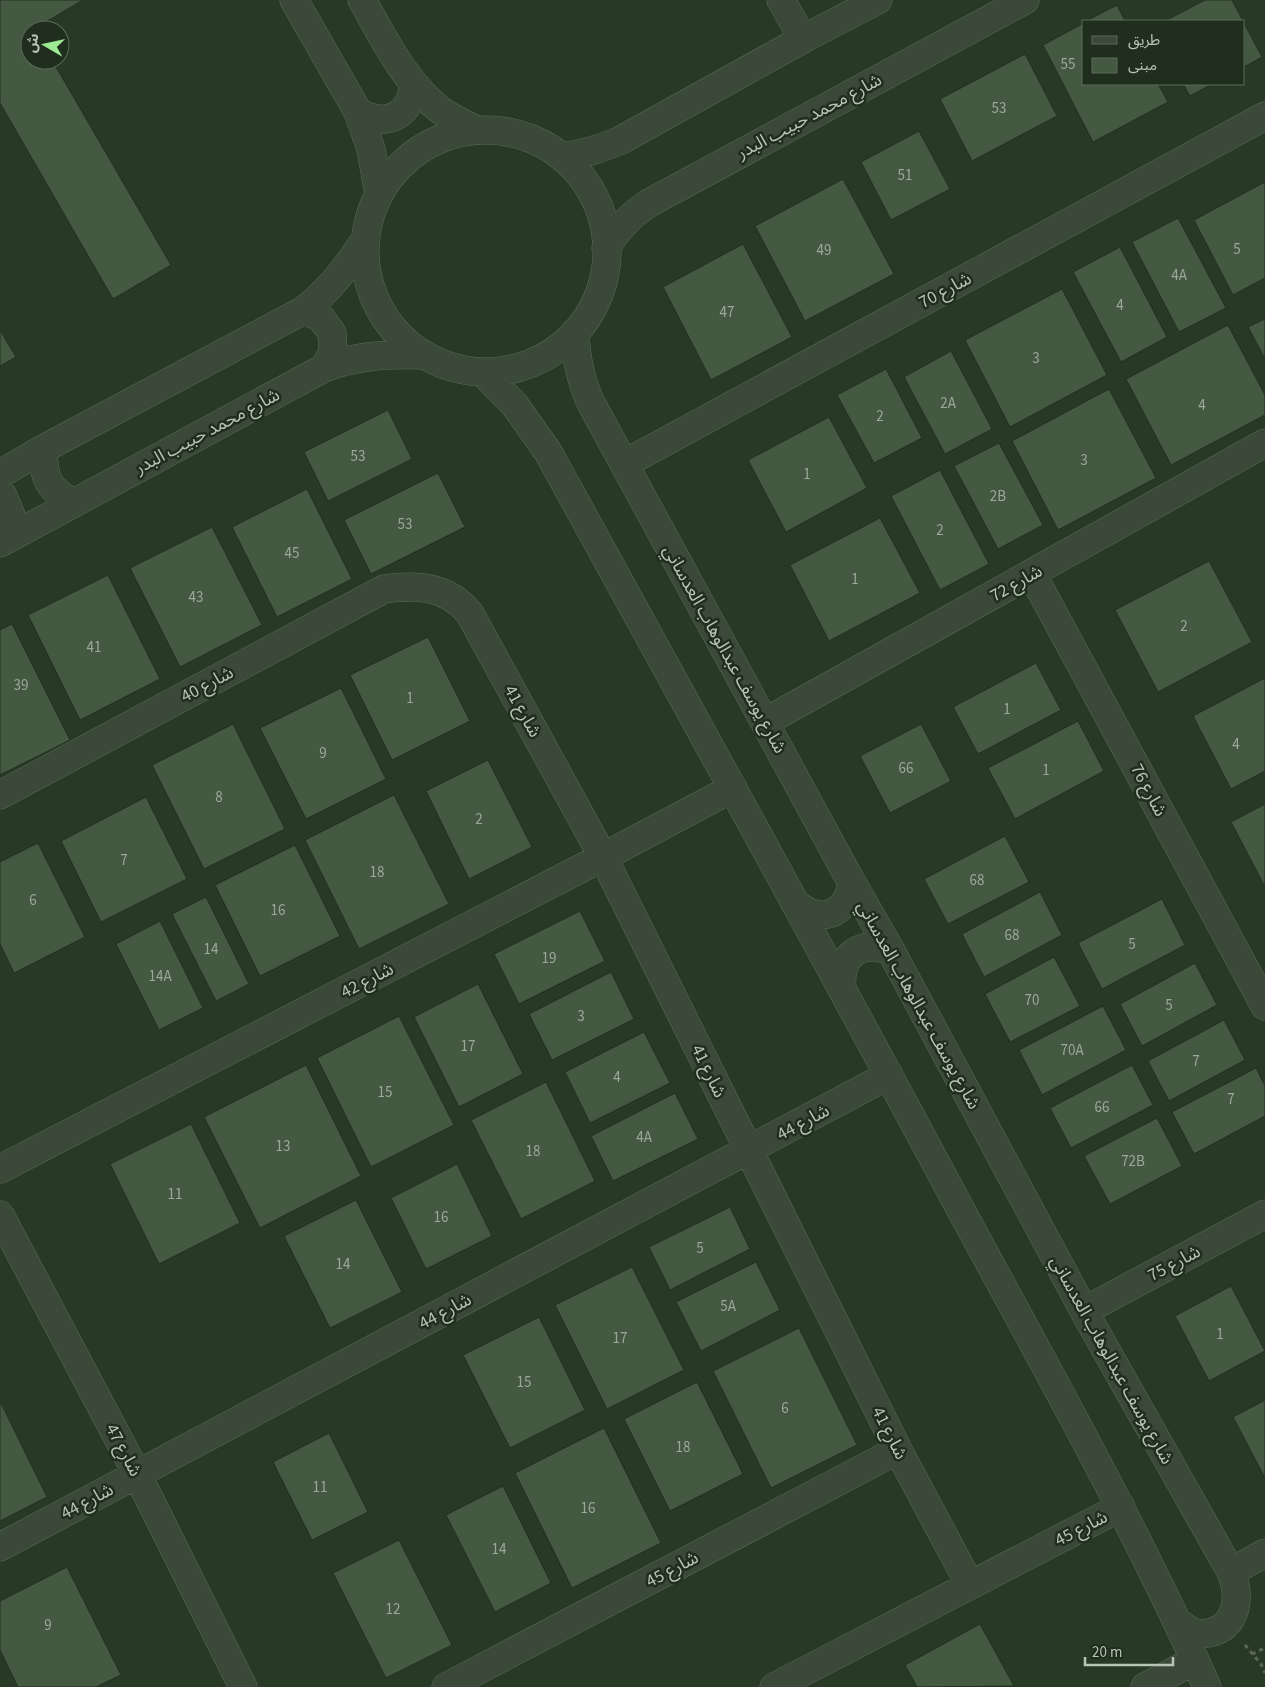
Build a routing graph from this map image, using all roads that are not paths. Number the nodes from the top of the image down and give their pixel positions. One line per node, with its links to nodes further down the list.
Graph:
1 (294, 0): 8 (street)
2 (362, 0): 7 (street)
3 (781, 0): 6 (street)
4 (878, 0): 6 (street)
5 (1025, 0): 14 (street, شارع محمد حبيب البدر)
6 (803, 39): 11 (street)
7 (414, 84): 8 (street); 10 (street)
8 (358, 112): 12 (street)
9 (1265, 116): 22 (street, شارع 70)
10 (477, 130): 11 (street); 12 (street)
11 (562, 156): 14 (street)
12 (379, 194): 13 (street)
13 (366, 238): 15 (street); 17 (street)
14 (606, 248): 16 (street)
15 (304, 310): 18 (street); 21 (street)
16 (575, 332): 19 (street); 22 (street, شارع يوسف عبدالوهاب العدساني)
17 (425, 355): 18 (street, شارع محمد حبيب البدر); 19 (street)
18 (324, 368): 25 (street, شارع محمد حبيب البدر)
19 (482, 372): 30 (street)
20 (1265, 443): 27 (street, شارع 72)
21 (43, 449): 23 (street); 25 (street)
22 (624, 464): 29 (street, شارع يوسف عبدالوهاب العدساني)
23 (0, 474)
24 (0, 494): 26 (street)
25 (72, 503): 26 (street, شارع محمد حبيب البدر)
26 (2, 542)
27 (1032, 574): 29 (street, شارع 72); 37 (street, شارع 76)
28 (418, 587): 31 (street, شارع 40); 32 (street, شارع 41)
29 (765, 722): 33 (street, شارع يوسف عبدالوهاب العدساني)
30 (733, 788): 32 (street, شارع 42); 34 (street)
31 (0, 795)
32 (603, 857): 39 (street, شارع 41); 40 (street, شارع 42)
33 (852, 883): 34 (street); 35 (street, شارع يوسف عبدالوهاب العدساني)
34 (794, 902): 36 (street)
35 (891, 951): 36 (street); 43 (street, شارع يوسف عبدالوهاب العدساني)
36 (842, 988): 38 (street)
37 (1265, 1006)
38 (889, 1075): 39 (street, شارع 44); 46 (street)
39 (748, 1151): 44 (street, شارع 41); 45 (street, شارع 44)
40 (0, 1169)
41 (1265, 1214): 43 (street, شارع 75)
42 (0, 1215): 45 (street, شارع 47)
43 (1084, 1311): 49 (street, شارع يوسف عبدالوهاب العدساني)
44 (898, 1450): 50 (street, شارع 41); 54 (street, شارع 45)
45 (137, 1474): 47 (street, شارع 44); 53 (street, شارع 47)
46 (1121, 1507): 50 (street, شارع 45); 51 (street)
47 (0, 1547)
48 (1265, 1554): 49 (street)
49 (1231, 1572): 51 (street, شارع يوسف عبدالوهاب العدساني)
50 (970, 1584): 55 (street, شارع 45)
51 (1177, 1621): 52 (street)
52 (1195, 1660): 56 (street); 57 (street)
53 (243, 1687)
54 (446, 1687)
55 (774, 1687)
56 (1145, 1687)
57 (1207, 1687)

